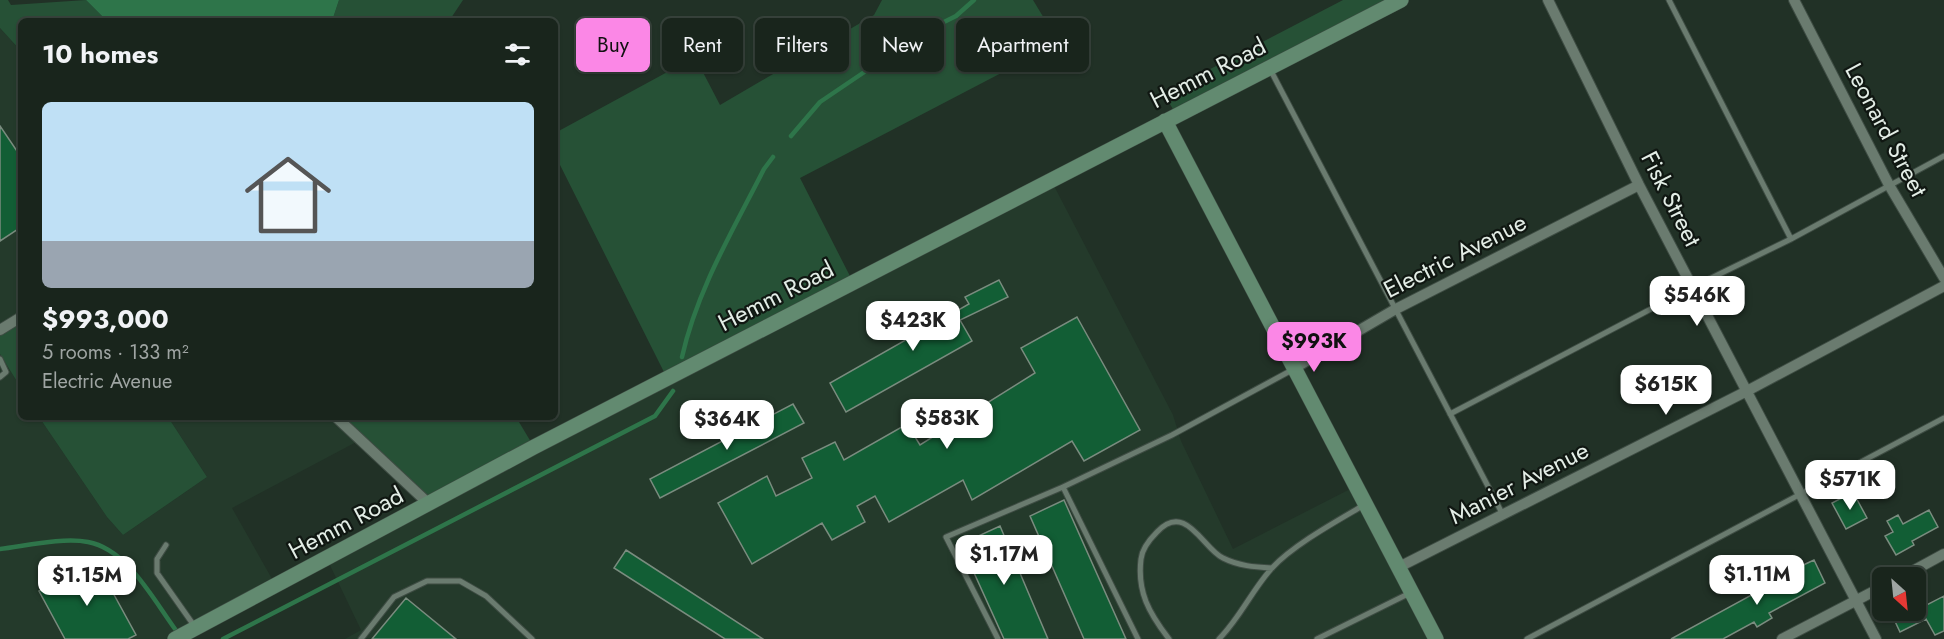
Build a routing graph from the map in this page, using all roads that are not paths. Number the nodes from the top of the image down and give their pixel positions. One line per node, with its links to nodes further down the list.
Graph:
1 (1401, 0): 5 (street, Hemm Road)
2 (1548, 0): 9 (street, Fisk Street)
3 (1669, 0): 10 (lane)
4 (1794, 0): 8 (street, Leonard Street)
5 (1269, 67): 6 (street, Hemm Road); 14 (lane)
6 (1165, 121): 18 (street); 26 (street, Hemm Road)
7 (1944, 156): 8 (lane)
8 (1889, 184): 10 (lane); 11 (street, Leonard Street)
9 (1639, 185): 13 (street, Fisk Street); 14 (street, Electric Avenue)
10 (1791, 239): 13 (lane)
11 (1944, 278)
12 (1944, 286): 20 (street, Manier Avenue)
13 (1693, 287): 20 (street, Fisk Street); 21 (lane)
14 (1394, 310): 18 (street, Electric Avenue); 21 (lane)
15 (18, 319): 16 (street)
16 (0, 330)
17 (0, 359): 19 (lane)
18 (1293, 369): 24 (lane); 27 (street)
19 (0, 377)
20 (1747, 391): 25 (street, Fisk Street); 28 (street, Manier Avenue)
21 (1450, 414): 28 (lane)
22 (1944, 418): 25 (lane)
23 (339, 420): 26 (street)
24 (1063, 487): 41 (lane); 42 (lane)
25 (1800, 495): 36 (street, Fisk Street); 47 (lane)
26 (429, 504): 37 (street, Hemm Road)
27 (1365, 504): 31 (street); 33 (lane)
28 (1503, 515): 31 (street, Manier Avenue)
29 (166, 545): 37 (lane)
30 (1944, 554): 32 (street)
31 (1399, 567): 34 (street)
32 (1920, 567)
33 (1272, 568): 43 (lane); 44 (lane)
34 (1412, 592): 45 (lane); 46 (street)
35 (1872, 592): 36 (street)
36 (1856, 601): 48 (street); 49 (street, Fisk Street)
37 (196, 628): 38 (street, Hemm Road)
38 (175, 639)
39 (361, 639): 40 (lane)
40 (532, 639)
41 (998, 639)
42 (1138, 639)
43 (1168, 639)
44 (1218, 639)
45 (1317, 639)
46 (1436, 639)
47 (1527, 639)
48 (1782, 639)
49 (1876, 639)

